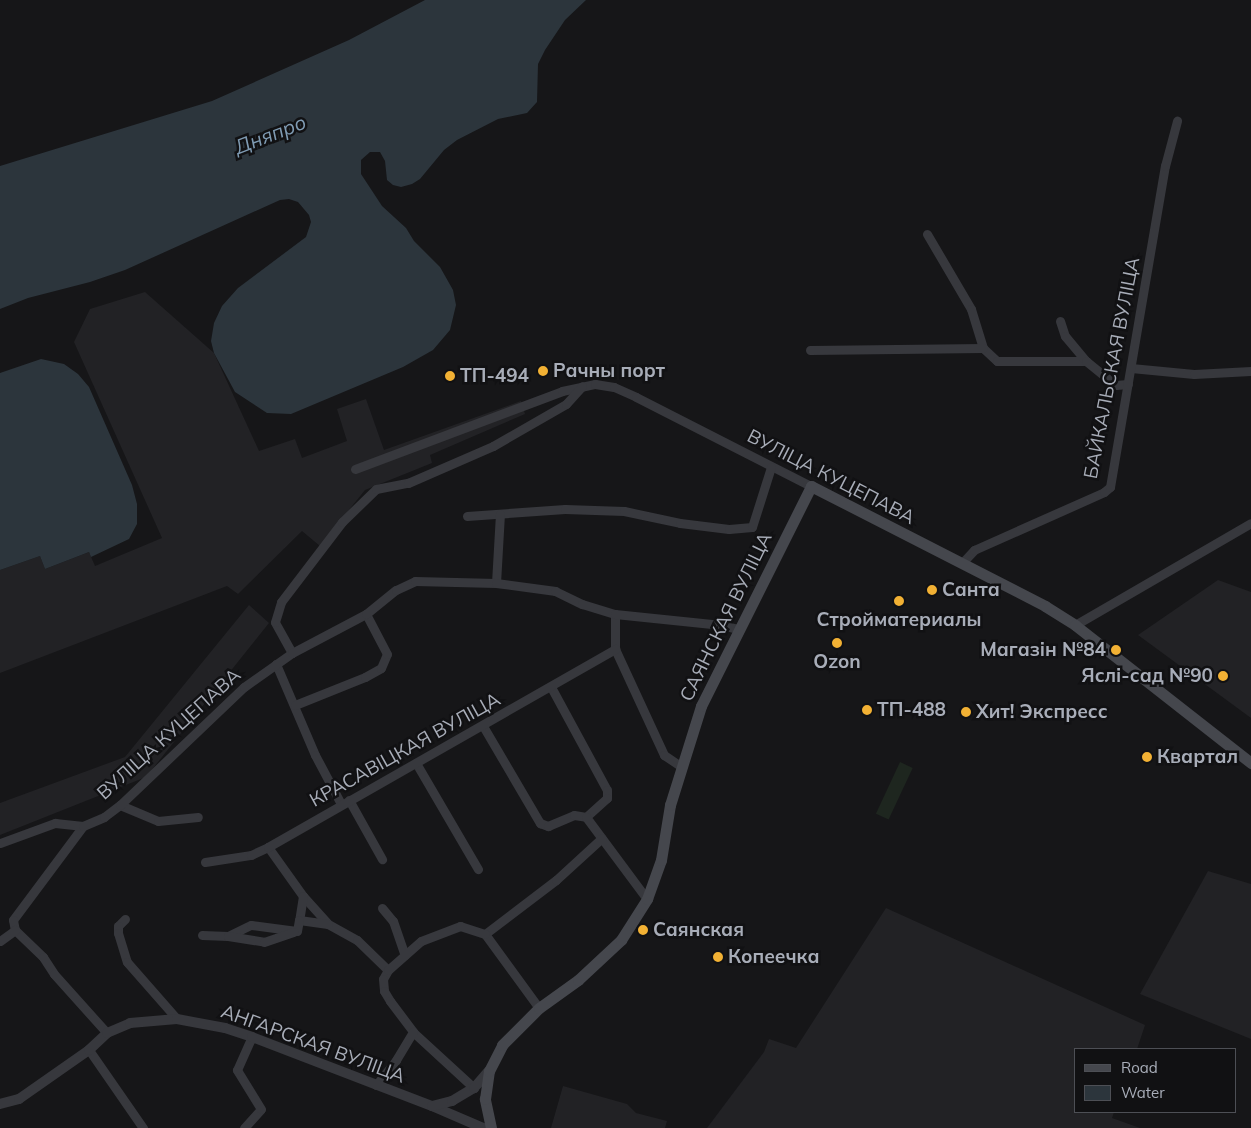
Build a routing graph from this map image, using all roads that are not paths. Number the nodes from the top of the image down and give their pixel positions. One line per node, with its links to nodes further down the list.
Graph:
1 (1177, 121): 7 (street, БАЙКАЛЬСКАЯ ВУЛІЦА)
2 (927, 234): 4 (street)
3 (1060, 321): 6 (street)
4 (983, 348): 5 (street); 6 (street)
5 (810, 350)
6 (1086, 361): 9 (street)
7 (1131, 368): 8 (street); 9 (street, БАЙКАЛЬСКАЯ ВУЛІЦА)
8 (1251, 371)
9 (1128, 384): 17 (street, БАЙКАЛЬСКАЯ ВУЛІЦА)
10 (582, 386): 11 (street, ВУЛІЦА КУЦЕПАВА); 12 (street, ВУЛІЦА КУЦЕПАВА); 24 (street)
11 (771, 467): 13 (street, ВУЛІЦА КУЦЕПАВА); 14 (street)
12 (354, 469)
13 (811, 486): 17 (main road, ВУЛІЦА КУЦЕПАВА); 22 (main road, САЯНСКАЯ ВУЛІЦА)
14 (500, 514): 15 (street); 18 (street)
15 (467, 516)
16 (1251, 523): 21 (street)
17 (962, 563): 21 (main road, ВУЛІЦА КУЦЕПАВА)
18 (496, 583): 19 (street); 20 (street)
19 (366, 614): 24 (street); 27 (street)
20 (615, 614): 22 (street); 23 (street)
21 (1075, 625): 30 (main road, ВУЛІЦА КУЦЕПАВА)
22 (738, 629): 31 (main road, САЯНСКАЯ ВУЛІЦА)
23 (615, 650): 26 (street, КРАСАВІЦКАЯ ВУЛІЦА); 31 (street)
24 (292, 653): 25 (street)
25 (276, 664): 27 (street); 33 (street, ВУЛІЦА КУЦЕПАВА)
26 (551, 687): 28 (street, КРАСАВІЦКАЯ ВУЛІЦА); 35 (street)
27 (295, 705): 32 (street)
28 (482, 726): 29 (street, КРАСАВІЦКАЯ ВУЛІЦА); 35 (street)
29 (416, 763): 32 (street, КРАСАВІЦКАЯ ВУЛІЦА); 42 (street)
30 (1251, 763)
31 (682, 767): 44 (main road, САЯНСКАЯ ВУЛІЦА)
32 (345, 802): 39 (street, КРАСАВІЦКАЯ ВУЛІЦА); 40 (street)
33 (120, 805): 34 (street); 36 (street, ВУЛІЦА КУЦЕПАВА)
34 (198, 817)
35 (586, 817): 37 (street)
36 (83, 826): 38 (street); 49 (street)
37 (602, 838): 44 (street); 51 (street)
38 (0, 843)
39 (268, 847): 41 (street, КРАСАВІЦКАЯ ВУЛІЦА); 43 (street)
40 (382, 859)
41 (205, 862)
42 (478, 869)
43 (303, 896): 47 (street); 48 (street)
44 (647, 899): 57 (main road, САЯНСКАЯ ВУЛІЦА)
45 (382, 908): 55 (street)
46 (125, 919): 58 (street)
47 (299, 920): 48 (street); 50 (street)
48 (328, 924): 56 (street)
49 (15, 930): 54 (street); 59 (street)
50 (297, 931): 53 (street); 53 (street)
51 (485, 934): 55 (street); 57 (street)
52 (202, 935): 53 (street)
53 (228, 936)
54 (0, 941)
55 (405, 955): 56 (street)
56 (388, 970): 60 (street)
57 (540, 1008): 63 (main road, САЯНСКАЯ ВУЛІЦА)
58 (177, 1019): 59 (street, АНГАРСКАЯ ВУЛІЦА); 61 (street, АНГАРСКАЯ ВУЛІЦА)
59 (107, 1032): 62 (street, АНГАРСКАЯ ВУЛІЦА)
60 (413, 1032): 64 (street); 65 (street)
61 (252, 1037): 64 (street, АНГАРСКАЯ ВУЛІЦА); 69 (street)
62 (89, 1050): 66 (street, АНГАРСКАЯ ВУЛІЦА); 68 (street)
63 (490, 1071): 65 (street); 71 (main road, САЯНСКАЯ ВУЛІЦА)
64 (376, 1084): 67 (street, АНГАРСКАЯ ВУЛІЦА)
65 (474, 1088): 67 (street)
66 (0, 1104)
67 (432, 1106): 70 (street, АНГАРСКАЯ ВУЛІЦА)
68 (138, 1126)
69 (244, 1128)
70 (484, 1128)
71 (491, 1128)

